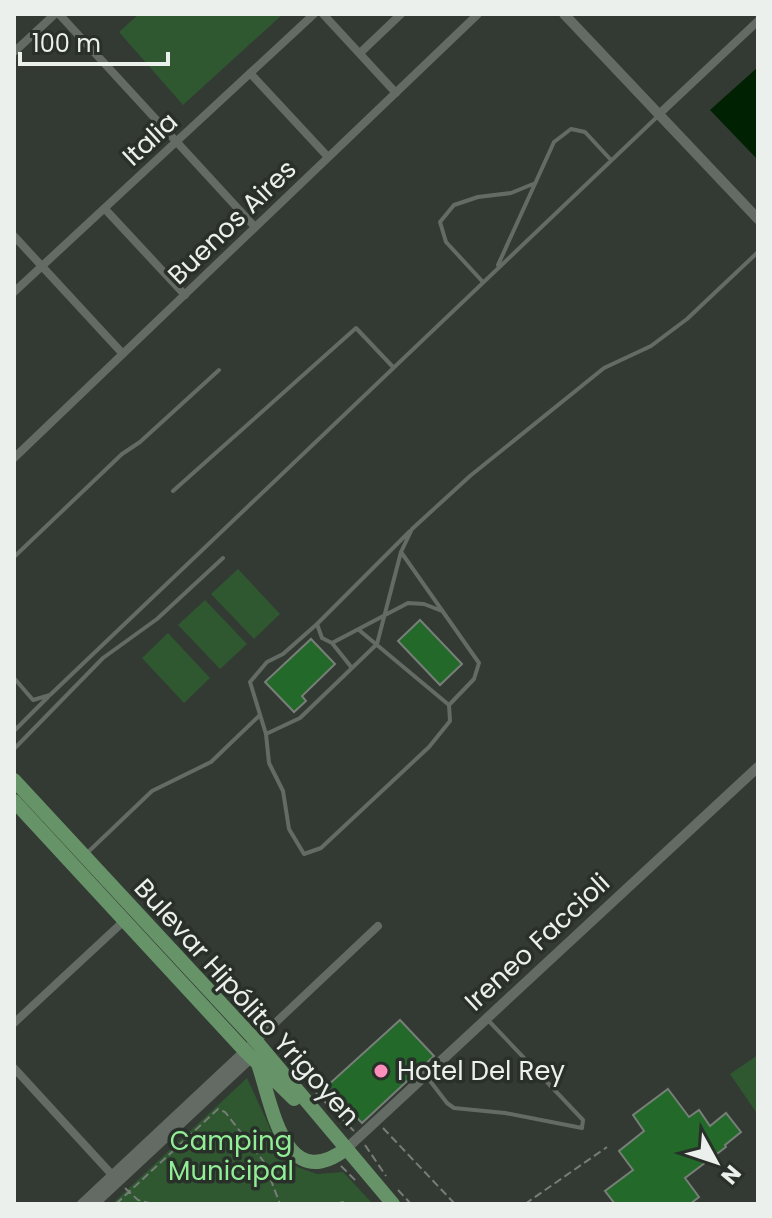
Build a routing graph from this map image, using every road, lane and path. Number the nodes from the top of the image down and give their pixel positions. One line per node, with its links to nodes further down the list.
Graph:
1 (57, 14): 8 (street); 13 (street)
2 (314, 14): 10 (street, Italia)
3 (323, 14): 9 (street)
4 (401, 14): 9 (street)
5 (478, 14): 11 (street, Buenos Aires)
6 (564, 14): 12 (street)
7 (758, 21): 12 (street)
8 (14, 52)
9 (360, 53): 11 (street)
10 (250, 73): 13 (street, Italia); 14 (street)
11 (396, 93): 14 (street, Buenos Aires)
12 (658, 115): 15 (lane); 18 (street)
13 (177, 141): 17 (street, Italia); 19 (street)
14 (328, 157): 19 (street, Buenos Aires)
15 (611, 160): 16 (lane); 23 (lane)
16 (536, 183): 23 (lane); 24 (lane)
17 (105, 209): 22 (street, Italia); 26 (street)
18 (758, 219)
19 (255, 227): 26 (street, Buenos Aires)
20 (14, 236): 22 (street)
21 (758, 252): 32 (lane)
22 (42, 266): 25 (street, Italia); 27 (street)
23 (496, 269): 24 (lane)
24 (483, 282): 28 (lane)
25 (14, 292)
26 (185, 295): 27 (street, Buenos Aires)
27 (123, 354): 30 (street, Buenos Aires)
28 (393, 367): 31 (lane); 44 (lane)
29 (219, 370): 34 (lane)
30 (14, 458)
31 (173, 491)
32 (412, 529): 33 (lane); 38 (lane)
33 (401, 552): 36 (lane); 37 (lane)
34 (14, 557)
35 (223, 558): 49 (lane)
36 (387, 612): 37 (lane); 39 (lane); 41 (lane)
37 (444, 612): 45 (lane)
38 (317, 624): 40 (lane); 46 (lane)
39 (359, 629): 40 (lane); 41 (lane)
40 (332, 643): 42 (lane)
41 (377, 644): 42 (lane); 45 (lane)
42 (352, 668): 48 (lane)
43 (14, 678): 44 (lane)
44 (50, 695): 47 (lane)
45 (449, 705): 48 (lane)
46 (260, 715): 48 (lane); 53 (lane)
47 (14, 731)
48 (266, 734)
49 (14, 749)
50 (758, 767): 56 (street, Ireneo Faccioli)
51 (14, 780): 53 (highway, Bulevar Hipólito Yrigoyen)
52 (14, 801): 54 (highway, Bulevar Hipólito Yrigoyen)
53 (84, 856): 54 (highway, Bulevar Hipólito Yrigoyen)
54 (127, 919): 57 (street); 58 (highway, Bulevar Hipólito Yrigoyen)
55 (378, 926): 58 (street)
56 (486, 1019): 60 (street, Ireneo Faccioli); 60 (lane)
57 (14, 1023)
58 (255, 1052): 63 (highway, Bulevar Hipólito Yrigoyen); 63 (highway); 64 (street)
59 (14, 1068): 64 (street)
60 (425, 1075): 61 (street, Ireneo Faccioli)
61 (376, 1121): 63 (street, Ireneo Faccioli); 74 (path)
62 (607, 1147): 75 (path)
63 (346, 1149): 73 (highway, Bulevar Hipólito Yrigoyen)
64 (116, 1178): 65 (path); 66 (street); 67 (street)
65 (128, 1192): 68 (path); 69 (path); 70 (path)
66 (82, 1204)
67 (94, 1204)
68 (116, 1204)
69 (153, 1204)
70 (280, 1204)
71 (336, 1204): 72 (path)
72 (348, 1204)
73 (393, 1204)
74 (455, 1204)
75 (525, 1204)

